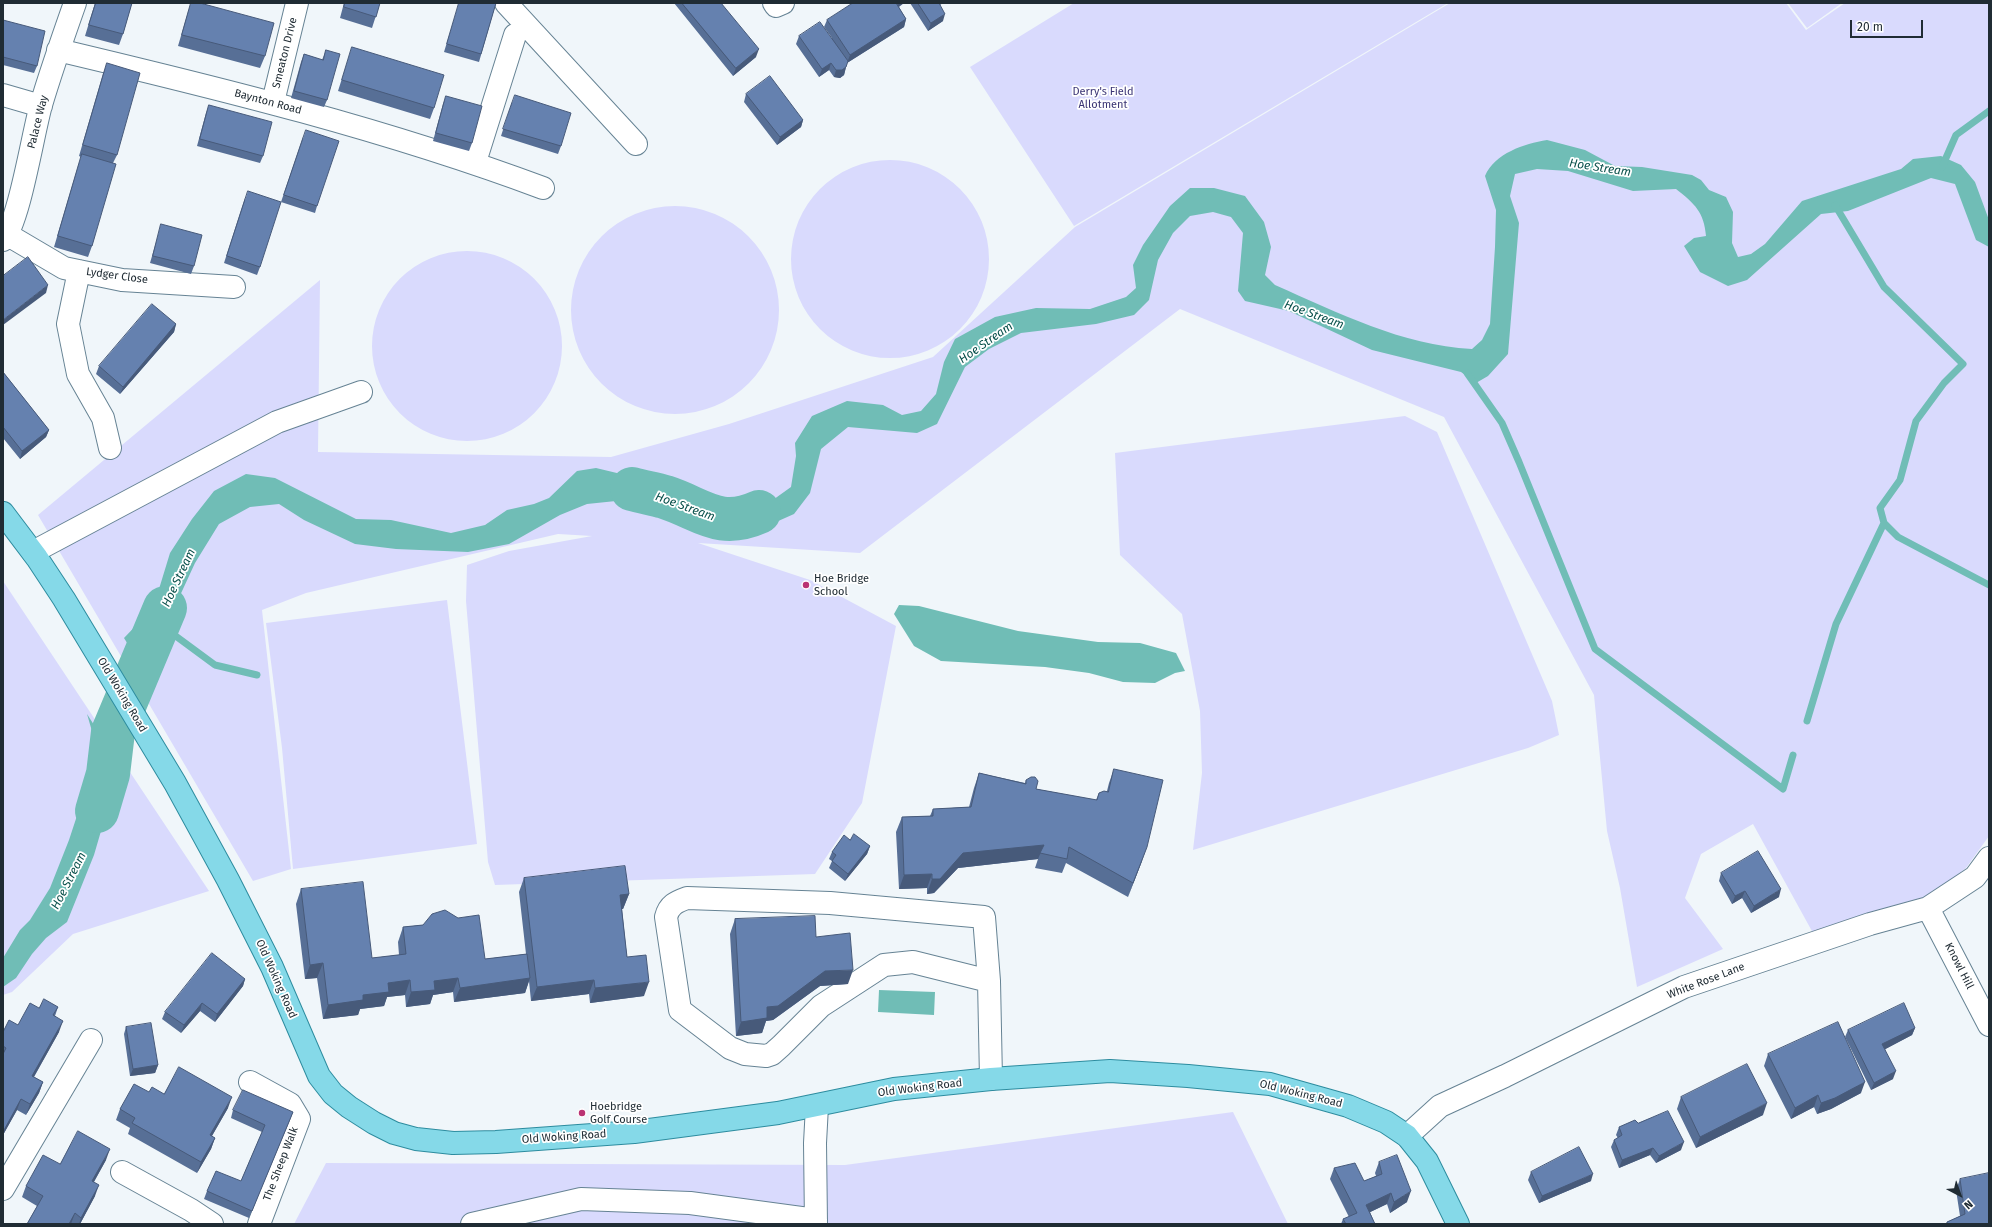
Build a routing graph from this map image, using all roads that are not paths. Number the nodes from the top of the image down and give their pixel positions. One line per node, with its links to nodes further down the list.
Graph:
1 (75, 3): 5 (street, Palace Way)
2 (297, 3): 7 (street, Smeaton Drive)
3 (506, 3): 9 (street)
4 (515, 35): 10 (street)
5 (58, 50): 7 (street, Baynton Road); 8 (street, Palace Way)
6 (3, 95): 8 (street)
7 (273, 102): 10 (street, Baynton Road)
8 (41, 106): 12 (street, Palace Way)
9 (636, 144)
10 (475, 162): 11 (street, Baynton Road)
11 (542, 188)
12 (6, 237): 13 (street, Lydger Close)
13 (79, 271): 14 (street, Lydger Close); 16 (street)
14 (234, 287)
15 (361, 392): 18 (street)
16 (110, 448)
17 (3, 513): 18 (main road, Old Woking Road)
18 (33, 552): 26 (main road, Old Woking Road)
19 (1989, 858): 20 (street, White Rose Lane)
20 (1928, 908): 22 (street, Knowl Hill); 27 (street, White Rose Lane)
21 (989, 981): 21 (street); 24 (street)
22 (1989, 1025)
23 (91, 1040): 29 (street)
24 (991, 1079): 26 (main road, Old Woking Road); 27 (main road, Old Woking Road)
25 (250, 1082): 32 (street, The Sheep Walk)
26 (818, 1106): 30 (street)
27 (1407, 1136): 34 (main road, Old Woking Road)
28 (122, 1172): 31 (street)
29 (3, 1189)
30 (816, 1222): 33 (street)
31 (212, 1224)
32 (259, 1224)
33 (472, 1224)
34 (1458, 1224)

